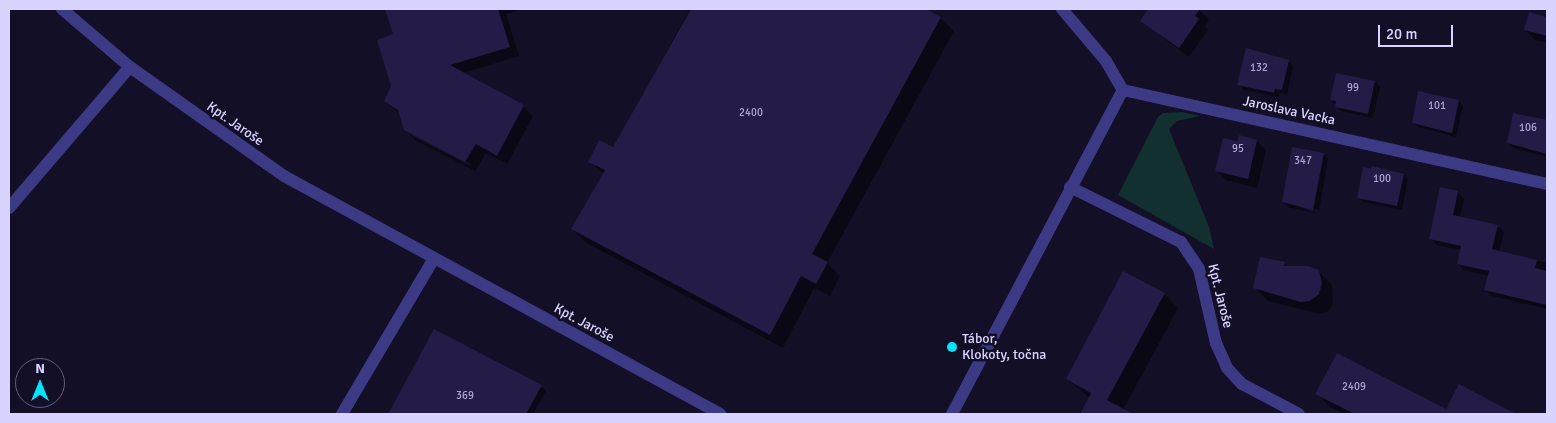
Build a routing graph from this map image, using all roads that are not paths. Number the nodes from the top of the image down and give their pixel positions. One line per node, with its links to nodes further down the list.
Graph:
1 (62, 9): 3 (street, Kpt. Jaroše)
2 (1062, 9): 4 (street)
3 (130, 67): 7 (street); 8 (street, Kpt. Jaroše)
4 (1123, 90): 5 (street, Jaroslava Vacka); 6 (street)
5 (1547, 184)
6 (1070, 187): 11 (street); 12 (street, Kpt. Jaroše)
7 (9, 208)
8 (433, 260): 9 (street); 10 (street, Kpt. Jaroše)
9 (342, 414)
10 (720, 414)
11 (952, 414)
12 (1299, 414)

